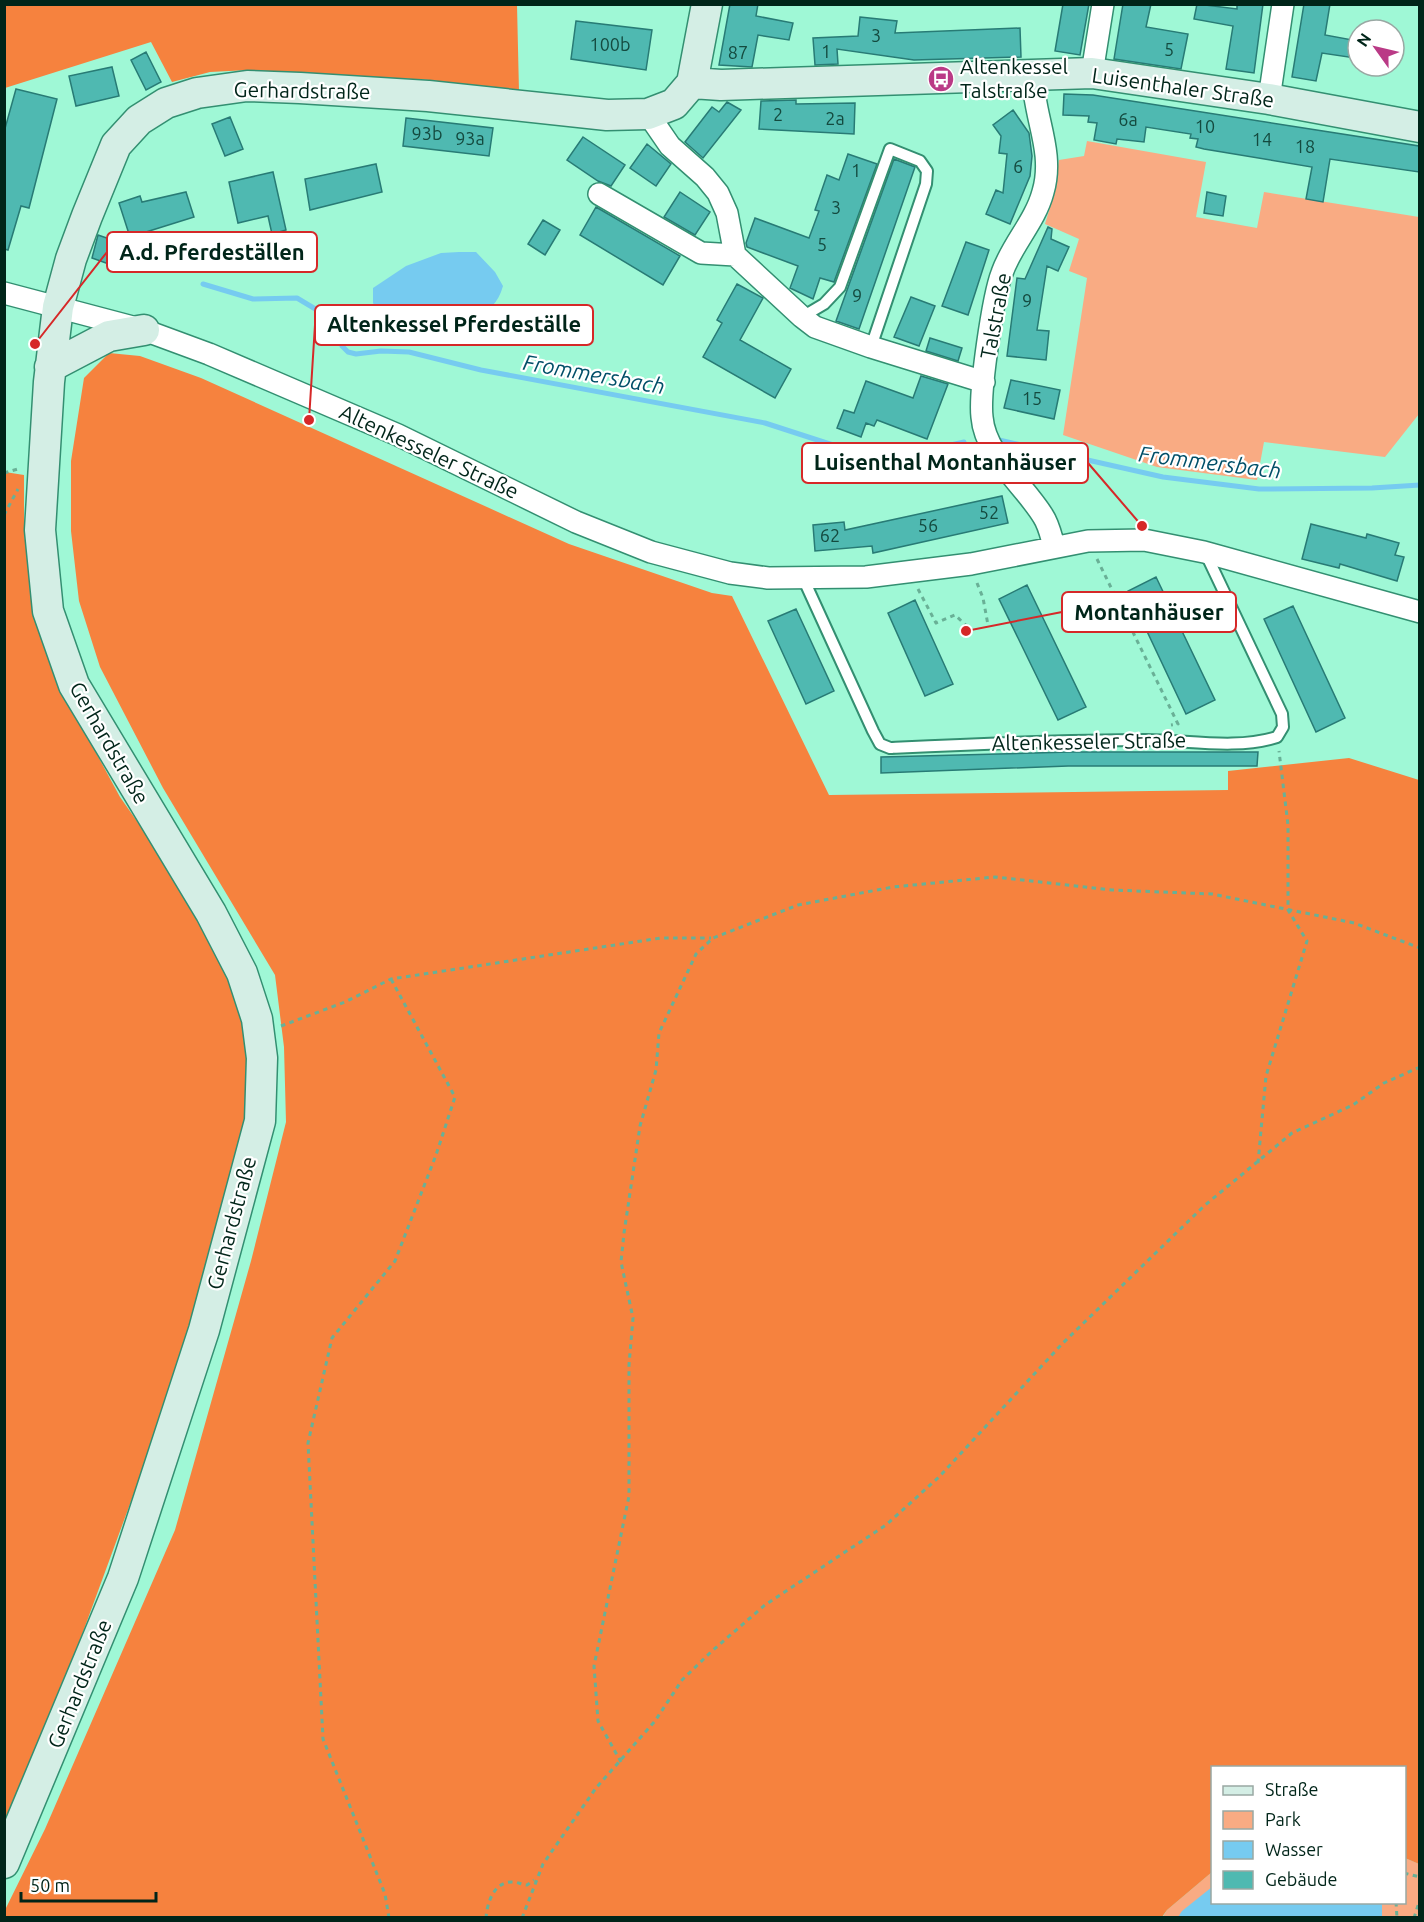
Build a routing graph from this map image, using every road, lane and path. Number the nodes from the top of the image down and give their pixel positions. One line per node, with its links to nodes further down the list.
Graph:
1 (707, 4): 6 (street)
2 (1103, 4): 4 (street)
3 (1283, 4): 7 (street)
4 (1092, 73): 5 (street, Luisenthaler Straße); 7 (street, Luisenthaler Straße)
5 (1033, 76): 6 (street, Luisenthaler Straße); 18 (street, Talstraße)
6 (692, 83): 8 (street, Gerhardstraße)
7 (1269, 99): 9 (street, Luisenthaler Straße)
8 (648, 114): 11 (street); 13 (street, Gerhardstraße)
9 (1419, 127)
10 (598, 194): 11 (street)
11 (735, 255): 14 (street)
12 (4, 293): 13 (street, Altenkesseler Straße)
13 (58, 307): 15 (street, Altenkesseler Straße); 17 (street, Gerhardstraße)
14 (802, 317): 16 (street); 16 (lane)
15 (144, 330): 17 (street); 22 (street, Altenkesseler Straße)
16 (870, 347): 18 (street)
17 (50, 368): 40 (street, Gerhardstraße)
18 (984, 382): 19 (street, Talstraße)
19 (1054, 546): 20 (street, Altenkesseler Straße); 22 (street, Altenkesseler Straße)
20 (1204, 552): 26 (street, Altenkesseler Straße); 31 (lane)
21 (1095, 555): 25 (path)
22 (803, 578): 31 (lane, Altenkesseler Straße)
23 (978, 585): 28 (path)
24 (918, 588): 29 (path)
25 (1119, 604): 27 (path); 30 (path)
26 (1419, 612)
27 (1100, 614)
28 (988, 625)
29 (972, 632)
30 (1169, 726)
31 (1277, 737): 32 (path)
32 (1288, 910): 33 (path); 34 (path); 38 (path)
33 (713, 938): 35 (path); 39 (path)
34 (1419, 948)
35 (391, 979): 36 (path); 43 (path)
36 (276, 1017)
37 (1419, 1067): 38 (path)
38 (1257, 1163): 39 (path)
39 (621, 1762): 41 (path)
40 (4, 1863)
41 (536, 1880): 44 (path); 45 (path)
42 (1419, 1899): 46 (path)
43 (389, 1917)
44 (486, 1917)
45 (522, 1917)
46 (1414, 1917)

